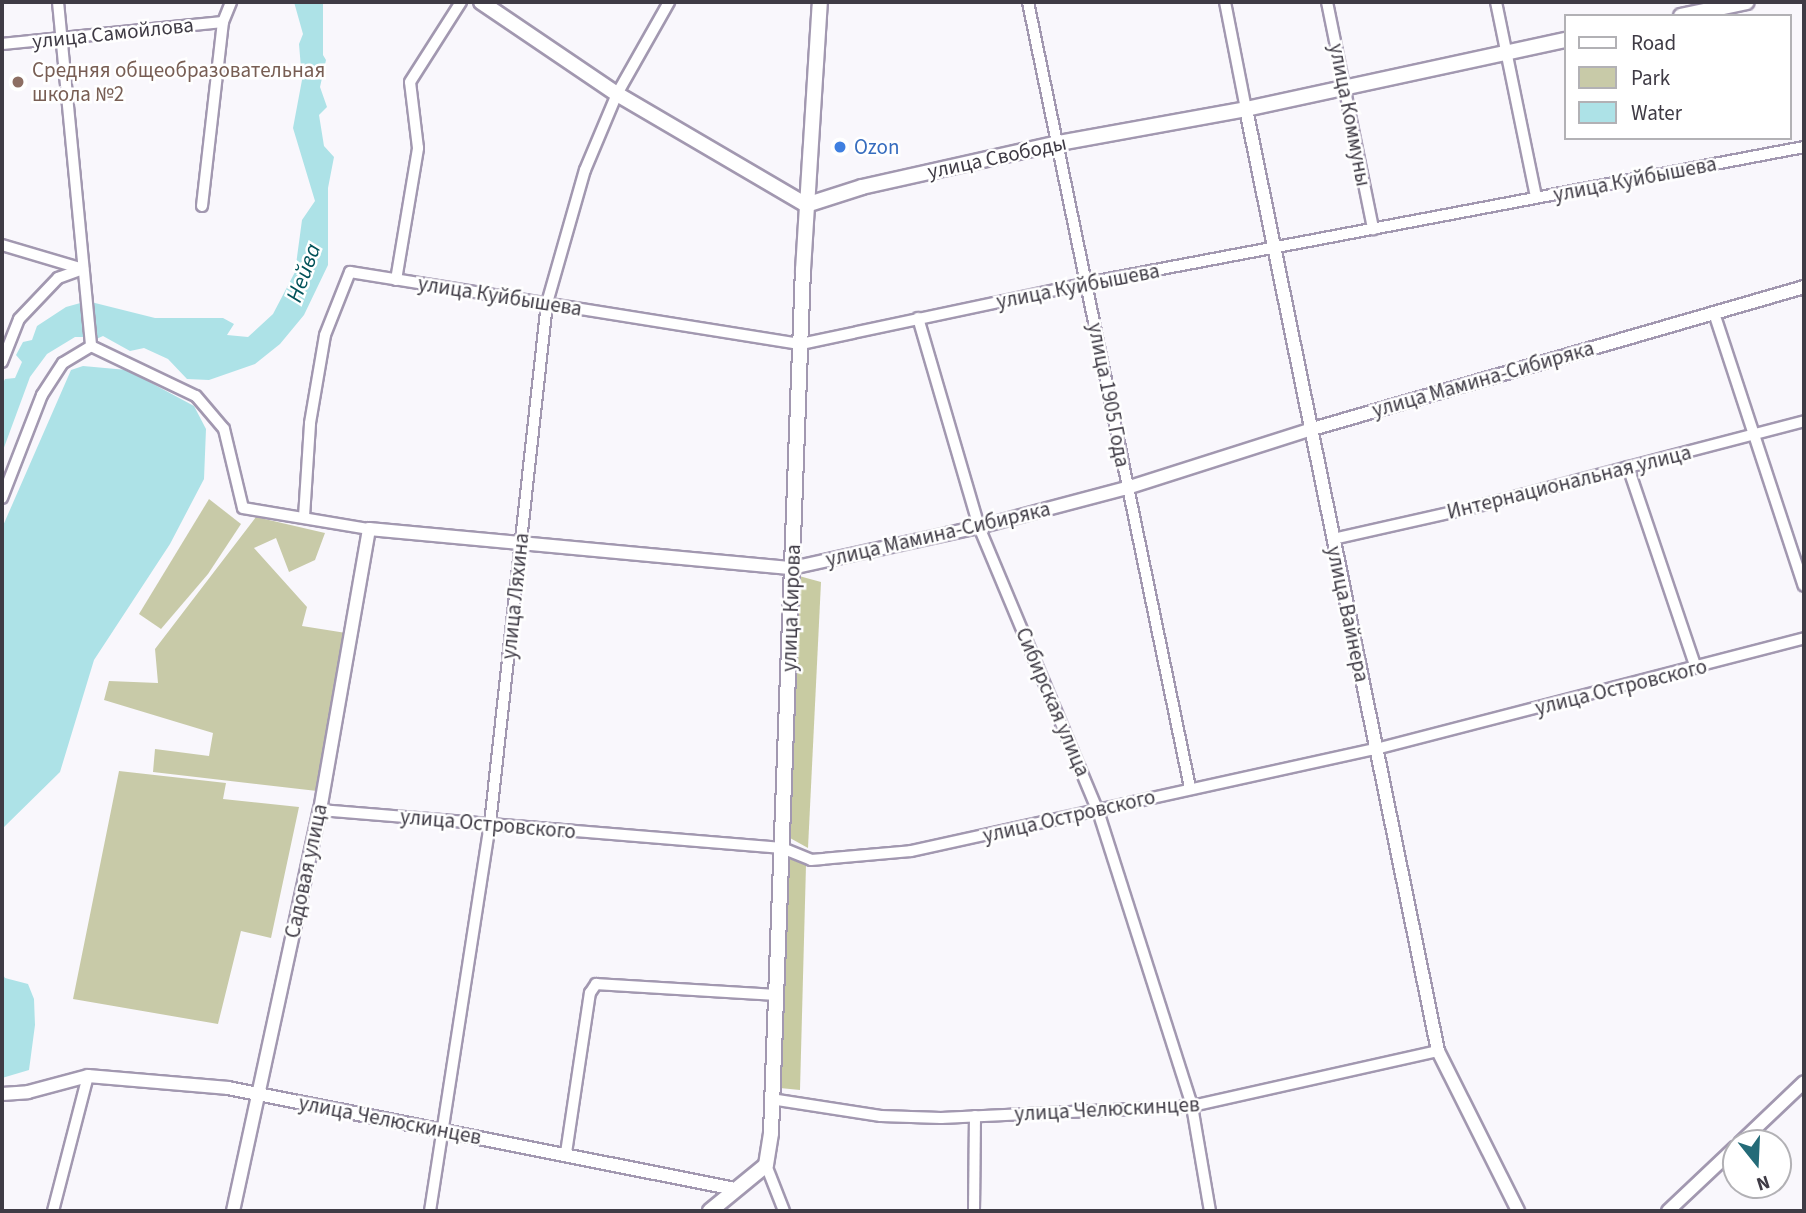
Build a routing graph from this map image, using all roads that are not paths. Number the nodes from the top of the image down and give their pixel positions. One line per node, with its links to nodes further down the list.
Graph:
1 (58, 2): 14 (street)
2 (231, 2): 13 (street)
3 (461, 2): 30 (street)
4 (481, 2): 19 (main road)
5 (669, 2): 19 (street, улица Ляхина)
6 (820, 2): 24 (main road, улица Кирова)
7 (1028, 2): 21 (street, улица 1905 Года)
8 (1225, 2): 20 (street, улица Вайнера)
9 (1327, 2): 18 (street, улица Коммуны)
10 (1496, 2): 17 (street)
11 (1747, 2): 12 (main road)
12 (1690, 14)
13 (223, 22): 14 (street, улица Самойлова); 25 (street)
14 (62, 40): 16 (street, улица Самойлова); 29 (street)
15 (1564, 40): 17 (main road, улица Свободы)
16 (2, 44)
17 (1508, 52): 18 (main road, улица Свободы); 23 (street)
18 (1344, 87): 20 (main road, улица Свободы); 26 (street, улица Коммуны)
19 (617, 94): 24 (main road); 33 (street, улица Ляхина)
20 (1246, 109): 21 (main road, улица Свободы); 28 (street, улица Вайнера)
21 (1059, 143): 24 (main road, улица Свободы); 31 (street, улица 1905 Года)
22 (1804, 147): 23 (street, улица Куйбышева)
23 (1536, 197): 26 (street, улица Куйбышева)
24 (806, 205): 36 (main road, улица Кирова)
25 (202, 206)
26 (1373, 229): 28 (street, улица Куйбышева)
27 (2, 245): 29 (street)
28 (1275, 248): 31 (street, улица Куйбышева); 40 (street, улица Вайнера)
29 (83, 269): 37 (street); 38 (street)
30 (396, 280): 33 (street, улица Куйбышева); 45 (street, улица Куйбышева)
31 (1087, 283): 35 (street, улица Куйбышева); 43 (street, улица 1905 Года)
32 (1804, 287): 34 (street, улица Мамина-Сибиряка)
33 (547, 303): 36 (street, улица Куйбышева); 49 (street, улица Ляхина)
34 (1714, 313): 40 (street, улица Мамина-Сибиряка); 41 (street)
35 (918, 318): 36 (street, улица Куйбышева); 46 (street, Сибирская улица)
36 (801, 344): 50 (main road, улица Кирова)
37 (91, 346): 44 (street); 45 (street, улица Мамина-Сибиряка)
38 (2, 362)
39 (1804, 421): 41 (street, Интернациональная улица)
40 (1309, 430): 43 (street, улица Мамина-Сибиряка); 48 (street, улица Вайнера)
41 (1751, 435): 42 (street, Интернациональная улица); 51 (street)
42 (1628, 467): 48 (street, Интернациональная улица); 53 (street)
43 (1127, 488): 46 (street, улица Мамина-Сибиряка); 55 (street, улица 1905 Года)
44 (2, 498)
45 (304, 517): 47 (street, улица Мамина-Сибиряка)
46 (979, 527): 50 (street, улица Мамина-Сибиряка); 57 (street, Сибирская улица)
47 (369, 529): 49 (street, улица Мамина-Сибиряка); 56 (street, Садовая улица)
48 (1333, 539): 54 (street, улица Вайнера)
49 (521, 541): 50 (street, улица Мамина-Сибиряка); 58 (street, улица Ляхина)
50 (792, 568): 59 (main road, улица Кирова)
51 (1804, 586)
52 (1804, 638): 53 (street, улица Островского)
53 (1696, 668): 54 (street, улица Островского)
54 (1376, 749): 55 (street, улица Островского); 61 (street, улица Вайнера)
55 (1190, 788): 57 (street, улица Островского)
56 (320, 810): 58 (street, улица Островского); 65 (street, Садовая улица)
57 (1098, 811): 59 (street, улица Островского); 67 (street, Сибирская улица)
58 (490, 824): 59 (street, улица Островского); 70 (street, улица Ляхина)
59 (782, 848): 60 (main road, улица Кирова)
60 (776, 995): 66 (main road, улица Кирова); 71 (street)
61 (1438, 1051): 67 (street, улица Челюскинцев); 82 (street, улица Вайнера)
62 (88, 1076): 64 (street, улица Челюскинцев); 65 (street, улица Челюскинцев); 75 (street)
63 (1804, 1082): 69 (street)
64 (2, 1094)
65 (258, 1097): 70 (street, улица Челюскинцев); 76 (street, Садовая улица)
66 (771, 1099): 68 (street, улица Челюскинцев); 73 (main road, улица Кирова)
67 (1192, 1106): 68 (street, улица Челюскинцев); 81 (street, Сибирская улица)
68 (975, 1116): 80 (street)
69 (1755, 1129)
70 (442, 1132): 71 (street, улица Челюскинцев); 77 (street, улица Ляхина)
71 (566, 1153): 74 (street, улица Челюскинцев)
72 (1722, 1160): 83 (street)
73 (766, 1165): 74 (main road); 79 (street, улица Кирова)
74 (735, 1189): 78 (main road)
75 (54, 1211)
76 (233, 1211)
77 (430, 1211)
78 (710, 1211)
79 (784, 1211)
80 (974, 1211)
81 (1210, 1211)
82 (1518, 1211)
83 (1668, 1211)

